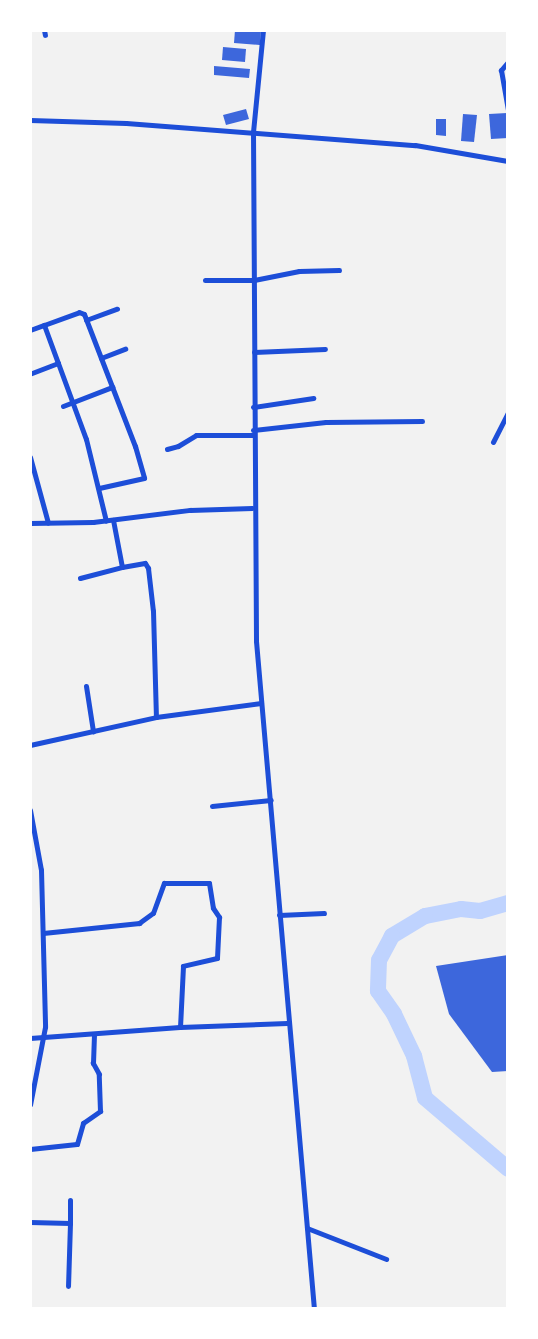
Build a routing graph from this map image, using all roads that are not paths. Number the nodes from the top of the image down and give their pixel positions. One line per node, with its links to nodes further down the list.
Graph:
1 (263, 30): 5 (street)
2 (508, 62): 3 (street)
3 (508, 110)
4 (30, 120): 5 (street)
5 (253, 132): 6 (street); 8 (street)
6 (508, 161)
7 (339, 270): 8 (street)
8 (254, 280): 9 (street); 16 (street)
9 (205, 281)
10 (117, 309): 11 (street)
11 (86, 320): 12 (street); 17 (street)
12 (44, 325): 13 (street); 18 (street)
13 (30, 330)
14 (125, 349): 17 (street)
15 (325, 349): 16 (street)
16 (254, 352): 24 (street)
17 (101, 358): 20 (street)
18 (58, 363): 19 (street); 22 (street)
19 (30, 374)
20 (112, 387): 22 (street); 32 (street)
21 (313, 398): 24 (street)
22 (73, 402): 23 (street); 32 (street)
23 (63, 406)
24 (253, 407): 27 (street)
25 (508, 412): 28 (street)
26 (422, 421): 27 (street)
27 (253, 432): 29 (street); 33 (street)
28 (493, 442)
29 (167, 449)
30 (30, 457): 31 (street)
31 (31, 465): 36 (street)
32 (99, 488): 34 (street)
33 (253, 508): 34 (street); 40 (street)
34 (110, 521): 36 (street); 37 (street)
35 (30, 523): 36 (street)
36 (48, 523)
37 (122, 567): 38 (street); 41 (street)
38 (80, 578)
39 (86, 686): 42 (street)
40 (261, 703): 41 (street); 44 (street)
41 (156, 717): 42 (street)
42 (93, 731): 43 (street)
43 (30, 745)
44 (271, 800): 45 (street); 48 (street)
45 (212, 806)
46 (30, 810): 49 (street)
47 (324, 913): 48 (street)
48 (279, 915): 50 (street)
49 (43, 933): 51 (street); 53 (street)
50 (287, 1023): 51 (street); 60 (street)
51 (180, 1027): 52 (street)
52 (94, 1034): 53 (street); 56 (street)
53 (44, 1037): 54 (street); 55 (street)
54 (30, 1038)
55 (30, 1105)
56 (30, 1149)
57 (70, 1200): 59 (street)
58 (30, 1222): 59 (street)
59 (69, 1223): 62 (street)
60 (307, 1228): 61 (street); 63 (street)
61 (386, 1259)
62 (68, 1286)
63 (314, 1309)

